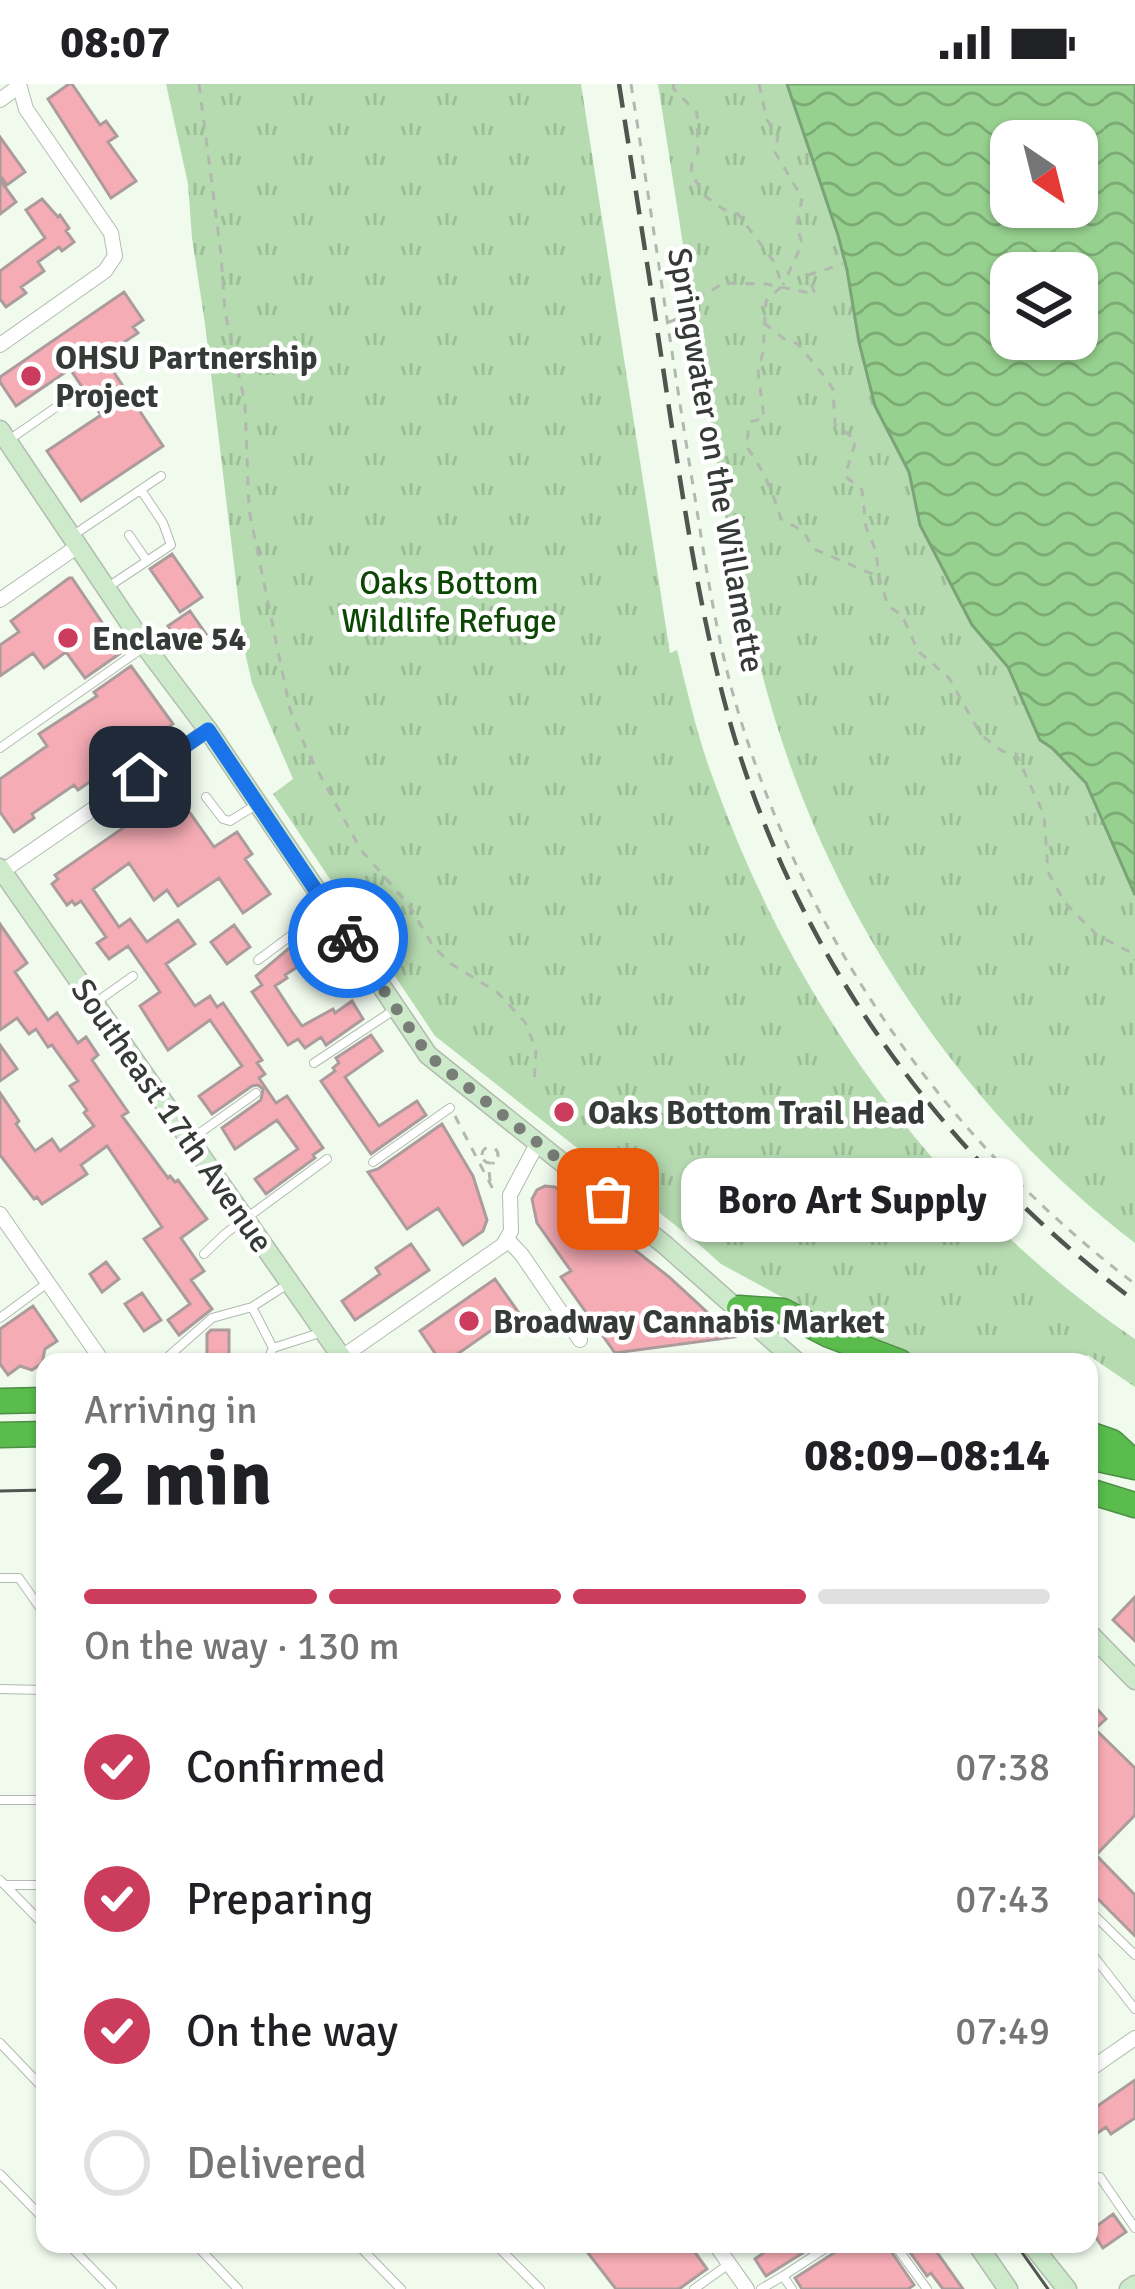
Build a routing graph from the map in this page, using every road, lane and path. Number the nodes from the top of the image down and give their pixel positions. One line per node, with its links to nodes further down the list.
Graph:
1 (199, 84): 35 (path)
2 (631, 84): 9 (path, Springwater on the Willamette)
3 (674, 84): 8 (path)
4 (759, 84): 8 (path)
5 (19, 85): 6 (street); 11 (street)
6 (0, 100)
7 (843, 264): 8 (path)
8 (782, 286): 9 (path); 10 (path)
9 (668, 323): 50 (path, Springwater on the Willamette)
10 (764, 323): 19 (path); 19 (path)
11 (0, 345)
12 (75, 394): 13 (lane)
13 (2, 439): 17 (main road)
14 (161, 476): 15 (lane)
15 (141, 490): 17 (lane); 18 (lane)
16 (129, 535): 18 (lane)
17 (75, 541): 20 (main road); 21 (street)
18 (147, 561): 20 (lane)
19 (879, 577): 30 (path)
20 (107, 588): 22 (main road)
21 (0, 600)
22 (145, 646): 23 (main road); 24 (lane)
23 (208, 730): 26 (main road); 27 (street)
24 (0, 748)
25 (206, 797): 26 (lane)
26 (258, 804): 28 (main road)
27 (1, 870): 32 (main road, Southeast 17th Avenue)
28 (328, 908): 29 (lane); 33 (main road)
29 (259, 960)
30 (1135, 960)
31 (133, 976): 32 (lane)
32 (94, 1003): 38 (main road, Southeast 17th Avenue)
33 (395, 1009): 34 (lane); 39 (main road)
34 (314, 1063)
35 (534, 1086)
36 (256, 1093): 38 (lane)
37 (450, 1108): 42 (lane)
38 (190, 1140): 45 (main road, Southeast 17th Avenue)
39 (537, 1144): 46 (street); 52 (main road)
40 (327, 1159): 45 (lane)
41 (495, 1160): 41 (path); 43 (path)
42 (373, 1162)
43 (490, 1182)
44 (0, 1214): 49 (street)
45 (245, 1218): 47 (lane); 48 (main road, Southeast 17th Avenue)
46 (507, 1239): 55 (street); 61 (street)
47 (204, 1254)
48 (290, 1282): 51 (lane); 54 (main road, Southeast 17th Avenue)
49 (48, 1283): 53 (lane); 57 (street)
50 (1135, 1284)
51 (252, 1307): 56 (lane); 58 (lane)
52 (739, 1309): 62 (main road); 63 (highway)
53 (0, 1318)
54 (324, 1331): 56 (lane); 60 (main road, Southeast 17th Avenue)
55 (580, 1340)
56 (272, 1348): 59 (lane)
57 (97, 1353)
58 (172, 1353)
59 (270, 1353)
60 (339, 1353)
61 (354, 1353)
62 (787, 1353)
63 (876, 1353)
64 (36, 1400): 65 (highway)
65 (0, 1401)
66 (36, 1434): 67 (highway)
67 (0, 1435)
68 (1098, 1437): 70 (highway)
69 (1098, 1458): 70 (highway)
70 (1135, 1465)
71 (1098, 1494): 72 (highway)
72 (1135, 1505)
73 (0, 1578): 74 (lane)
74 (36, 1602)
75 (1098, 1643): 76 (main road)
76 (1135, 1679)
77 (0, 1689): 78 (lane)
78 (36, 1690)
79 (0, 1800): 80 (lane)
80 (36, 1800)
81 (2, 1882): 82 (lane); 83 (lane)
82 (36, 1884)
83 (36, 1917)
84 (1098, 1919): 85 (lane)
85 (1135, 1955)
86 (1098, 1962): 87 (lane)
87 (1135, 2009)
88 (1135, 2038): 90 (street)
89 (0, 2043): 91 (lane)
90 (1098, 2064)
91 (36, 2081)
92 (0, 2174): 94 (lane)
93 (1098, 2177): 95 (lane)
94 (36, 2211)
95 (1135, 2228)
96 (77, 2253): 107 (lane)
97 (203, 2253): 108 (lane)
98 (366, 2253): 109 (lane)
99 (505, 2253): 110 (lane)
100 (721, 2253): 105 (street)
101 (818, 2253): 106 (lane)
102 (901, 2253): 115 (lane)
103 (982, 2253): 116 (main road)
104 (1038, 2253): 117 (main road)
105 (729, 2264): 111 (lane); 112 (street)
106 (782, 2276): 113 (lane); 114 (lane)
107 (112, 2289)
108 (238, 2289)
109 (401, 2289)
110 (540, 2289)
111 (694, 2289)
112 (747, 2289)
113 (761, 2289)
114 (792, 2289)
115 (927, 2289)
116 (1008, 2289)
117 (1067, 2289)

